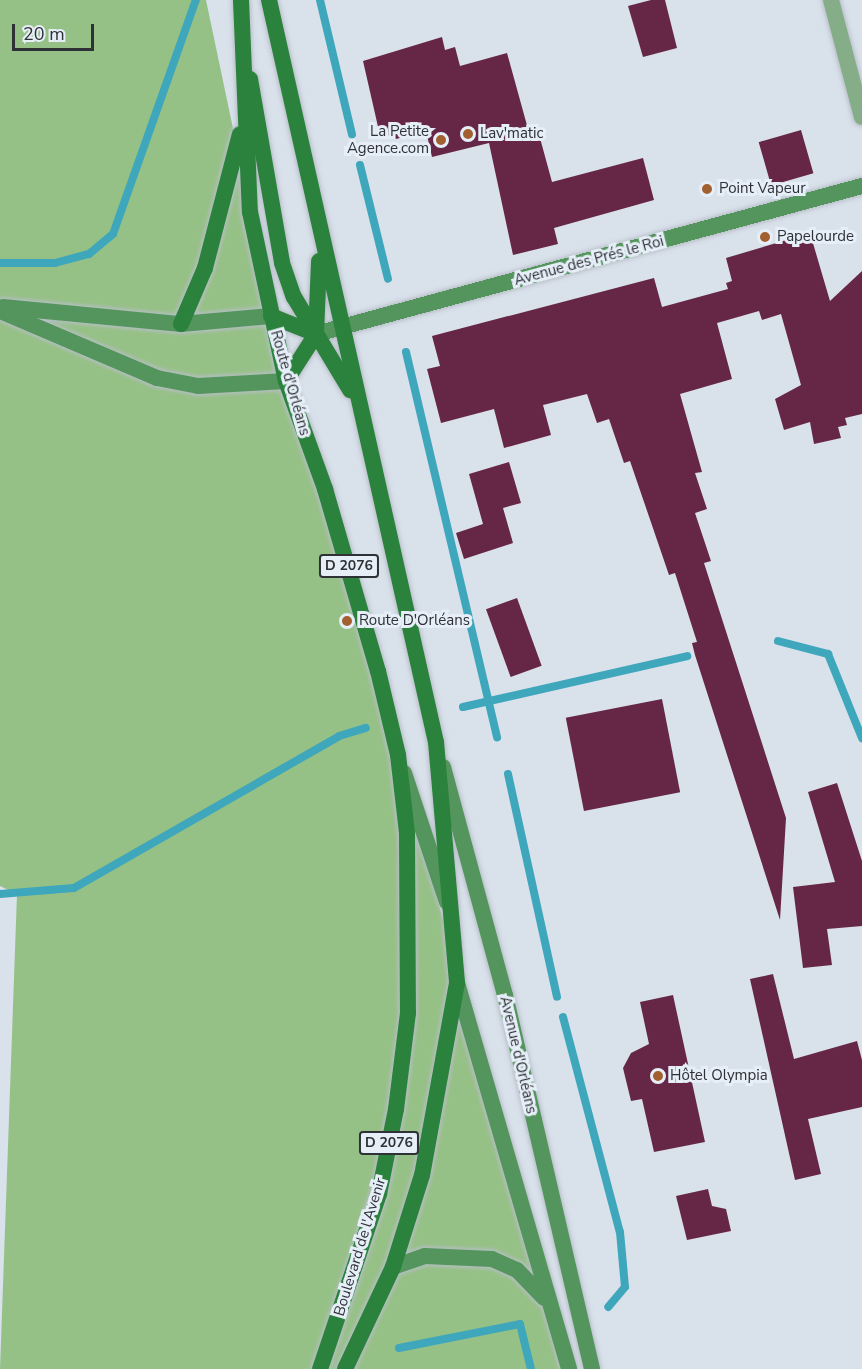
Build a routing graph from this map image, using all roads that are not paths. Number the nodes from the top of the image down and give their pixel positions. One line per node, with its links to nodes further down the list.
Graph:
1 (234, 0): 5 (street)
2 (241, 0): 5 (main road, Route d'Orléans / D 2076)
3 (269, 0): 9 (main road, D 2076)
4 (831, 0): 6 (street)
5 (244, 39): 7 (main road, Route d'Orléans / D 2076); 14 (main road, D 2076)
6 (862, 117)
7 (242, 124): 11 (main road, Route d'Orléans / D 2076); 12 (main road, D 2076)
8 (862, 186): 13 (main road, Avenue des Prés le Roi)
9 (320, 242): 13 (main road, D 2076); 14 (main road)
10 (0, 309): 12 (main road); 15 (main road)
11 (271, 316): 12 (main road); 14 (main road); 15 (main road, Route d'Orléans / D 2076)
12 (181, 324)
13 (340, 329): 14 (main road, Avenue des Prés le Roi); 16 (main road, D 2076)
14 (316, 334): 15 (main road); 16 (main road)
15 (286, 381): 18 (main road, Route d'Orléans / D 2076)
16 (356, 400): 17 (main road, D 2076)
17 (436, 742): 19 (main road, D 2076); 27 (main road, Avenue d'Orléans)
18 (398, 755): 19 (main road, Route d'Orléans / D 2076); 20 (main road, Route d'Orléans / D 2076)
19 (448, 906): 21 (main road, Boulevard de l'Avenir / D 2076)
20 (409, 908): 24 (main road, Boulevard de l'Avenir / D 2076)
21 (458, 983): 22 (main road, Boulevard de l'Avenir / D 2076); 23 (main road)
22 (393, 1267): 23 (main road); 25 (main road, Boulevard de l'Avenir / D 2076)
23 (546, 1299): 26 (main road)
24 (320, 1369)
25 (345, 1369)
26 (569, 1369)
27 (592, 1369)

